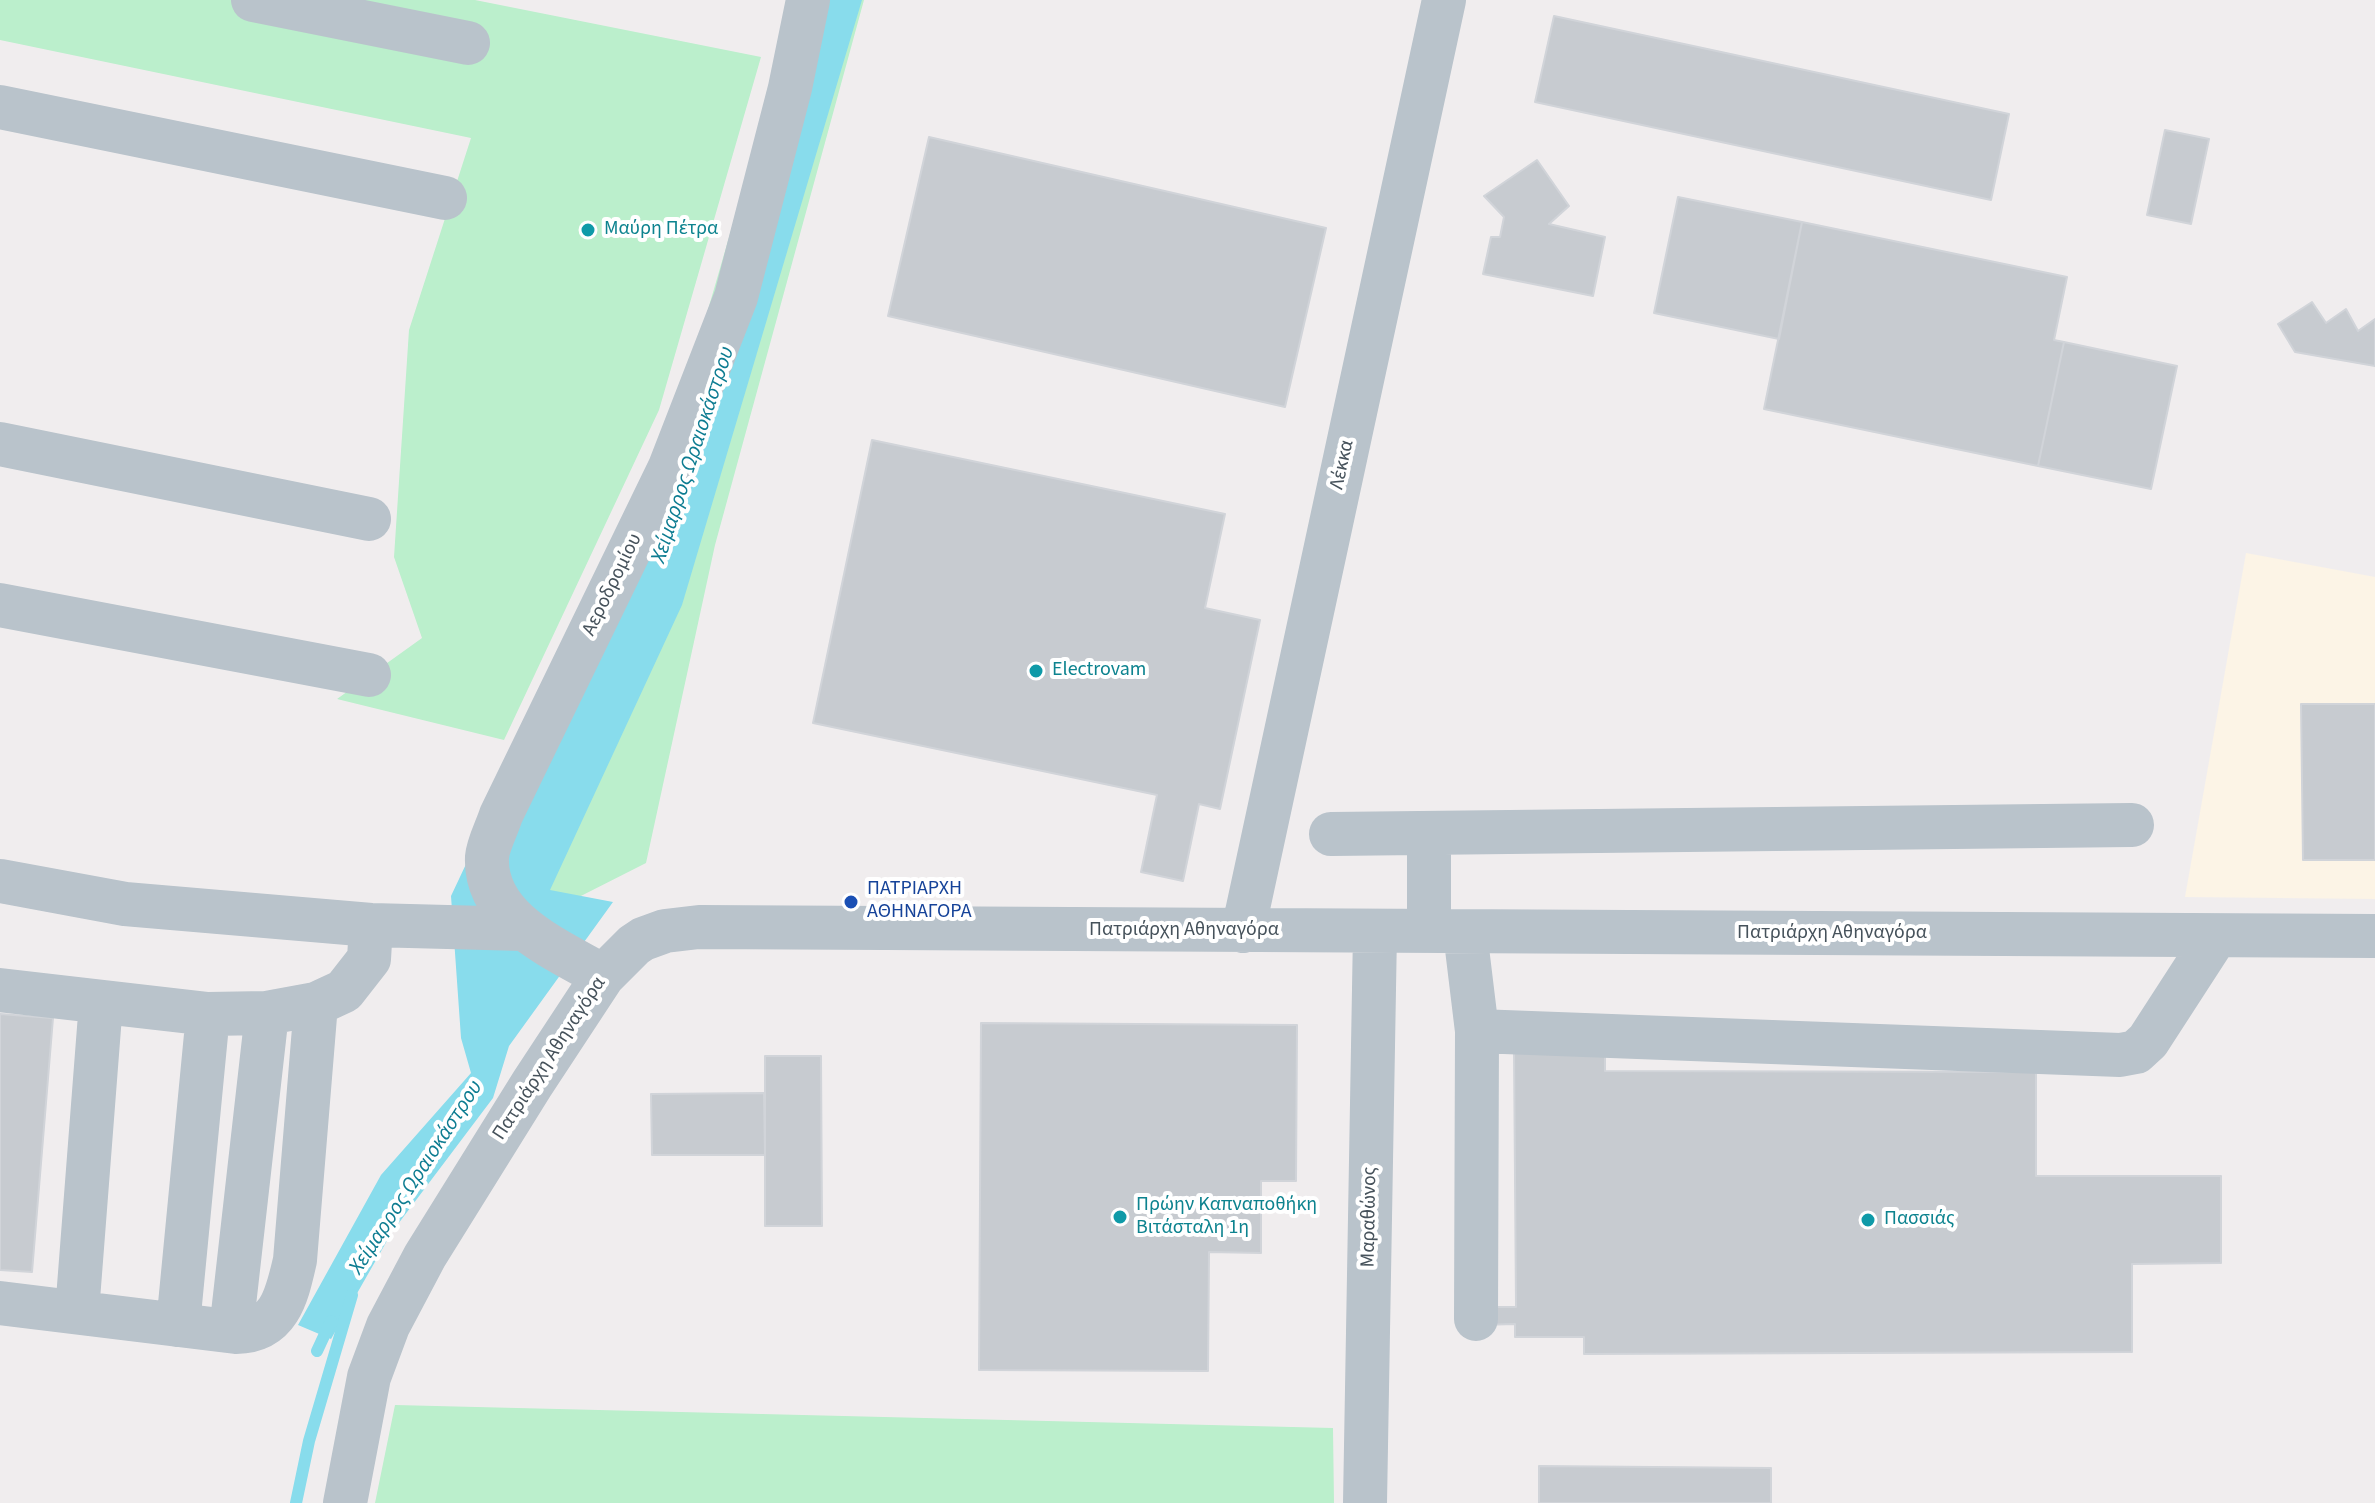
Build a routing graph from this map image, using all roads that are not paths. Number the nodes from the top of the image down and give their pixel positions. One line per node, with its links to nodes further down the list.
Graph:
1 (253, 0): 4 (street)
2 (808, 0): 16 (street, Αεροδρομίου)
3 (1444, 0): 17 (street, Λέκκα)
4 (468, 43)
5 (0, 107): 6 (street)
6 (445, 198)
7 (0, 444): 8 (street)
8 (369, 519)
9 (0, 605): 10 (street)
10 (369, 675)
11 (2132, 825): 12 (street)
12 (1429, 833): 13 (street); 19 (street)
13 (1331, 834)
14 (0, 881): 15 (street)
15 (371, 925): 16 (street); 25 (street)
16 (524, 929): 22 (street, Αεροδρομίου)
17 (1243, 931): 18 (street, Πατριάρχη Αθηναγόρα); 22 (street, Πατριάρχη Αθηναγόρα)
18 (1375, 932): 19 (street, Πατριάρχη Αθηναγόρα); 35 (street, Μαραθώνος)
19 (1447, 932): 20 (street, Πατριάρχη Αθηναγόρα); 28 (street)
20 (2216, 936): 21 (street, Πατριάρχη Αθηναγόρα); 28 (street)
21 (2375, 936)
22 (603, 976): 34 (street, Πατριάρχη Αθηναγόρα)
23 (0, 990): 24 (street)
24 (101, 1002): 27 (street); 30 (street)
25 (316, 1004): 26 (street); 33 (street)
26 (267, 1013): 27 (street); 33 (street)
27 (208, 1014): 32 (street)
28 (1477, 1031): 31 (street)
29 (0, 1303): 30 (street)
30 (77, 1312): 32 (street)
31 (1476, 1319)
32 (178, 1325): 33 (street)
33 (231, 1331)
34 (345, 1503)
35 (1365, 1503)

